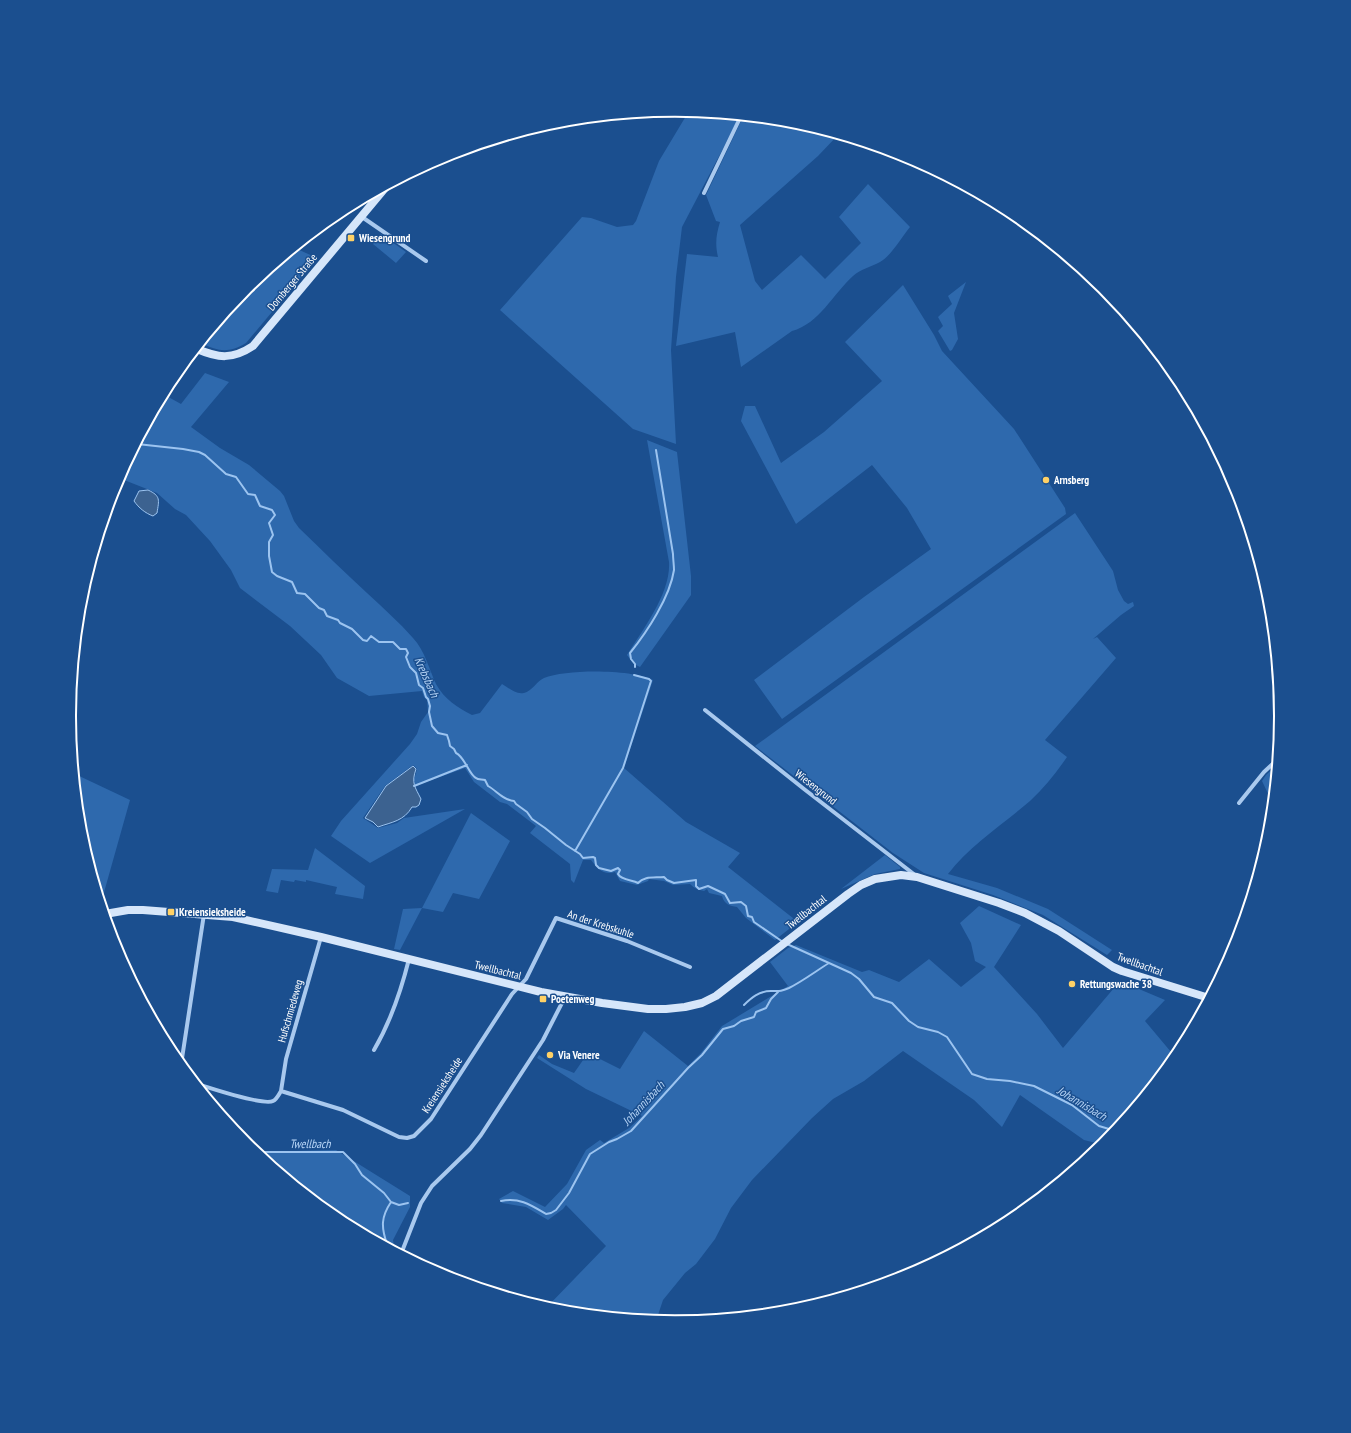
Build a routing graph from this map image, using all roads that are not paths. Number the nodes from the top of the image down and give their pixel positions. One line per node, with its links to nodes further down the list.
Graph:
1 (739, 120): 2 (street)
2 (704, 194)
3 (379, 195): 4 (street, Dornberger Straße)
4 (362, 217): 5 (street); 6 (street, Dornberger Straße)
5 (426, 261)
6 (201, 351)
7 (705, 710): 10 (street, Wiesengrund)
8 (1273, 763): 9 (street)
9 (1239, 803)
10 (917, 877): 17 (street, Twellbachtal); 18 (street, Twellbachtal)
11 (110, 913): 12 (street, Twellbachtal)
12 (204, 914): 13 (street, Twellbachtal); 20 (street)
13 (321, 936): 14 (street, Twellbachtal); 22 (street, Hufschmiedeweg)
14 (409, 960): 16 (street, Twellbachtal); 19 (street)
15 (690, 967): 16 (street, An der Krebskuhle)
16 (519, 986): 17 (street, Twellbachtal); 22 (street, Kreiensieksheide)
17 (565, 997): 23 (street)
18 (1205, 997)
19 (374, 1050)
20 (182, 1057)
21 (204, 1086): 22 (street)
22 (281, 1091)
23 (403, 1250)

